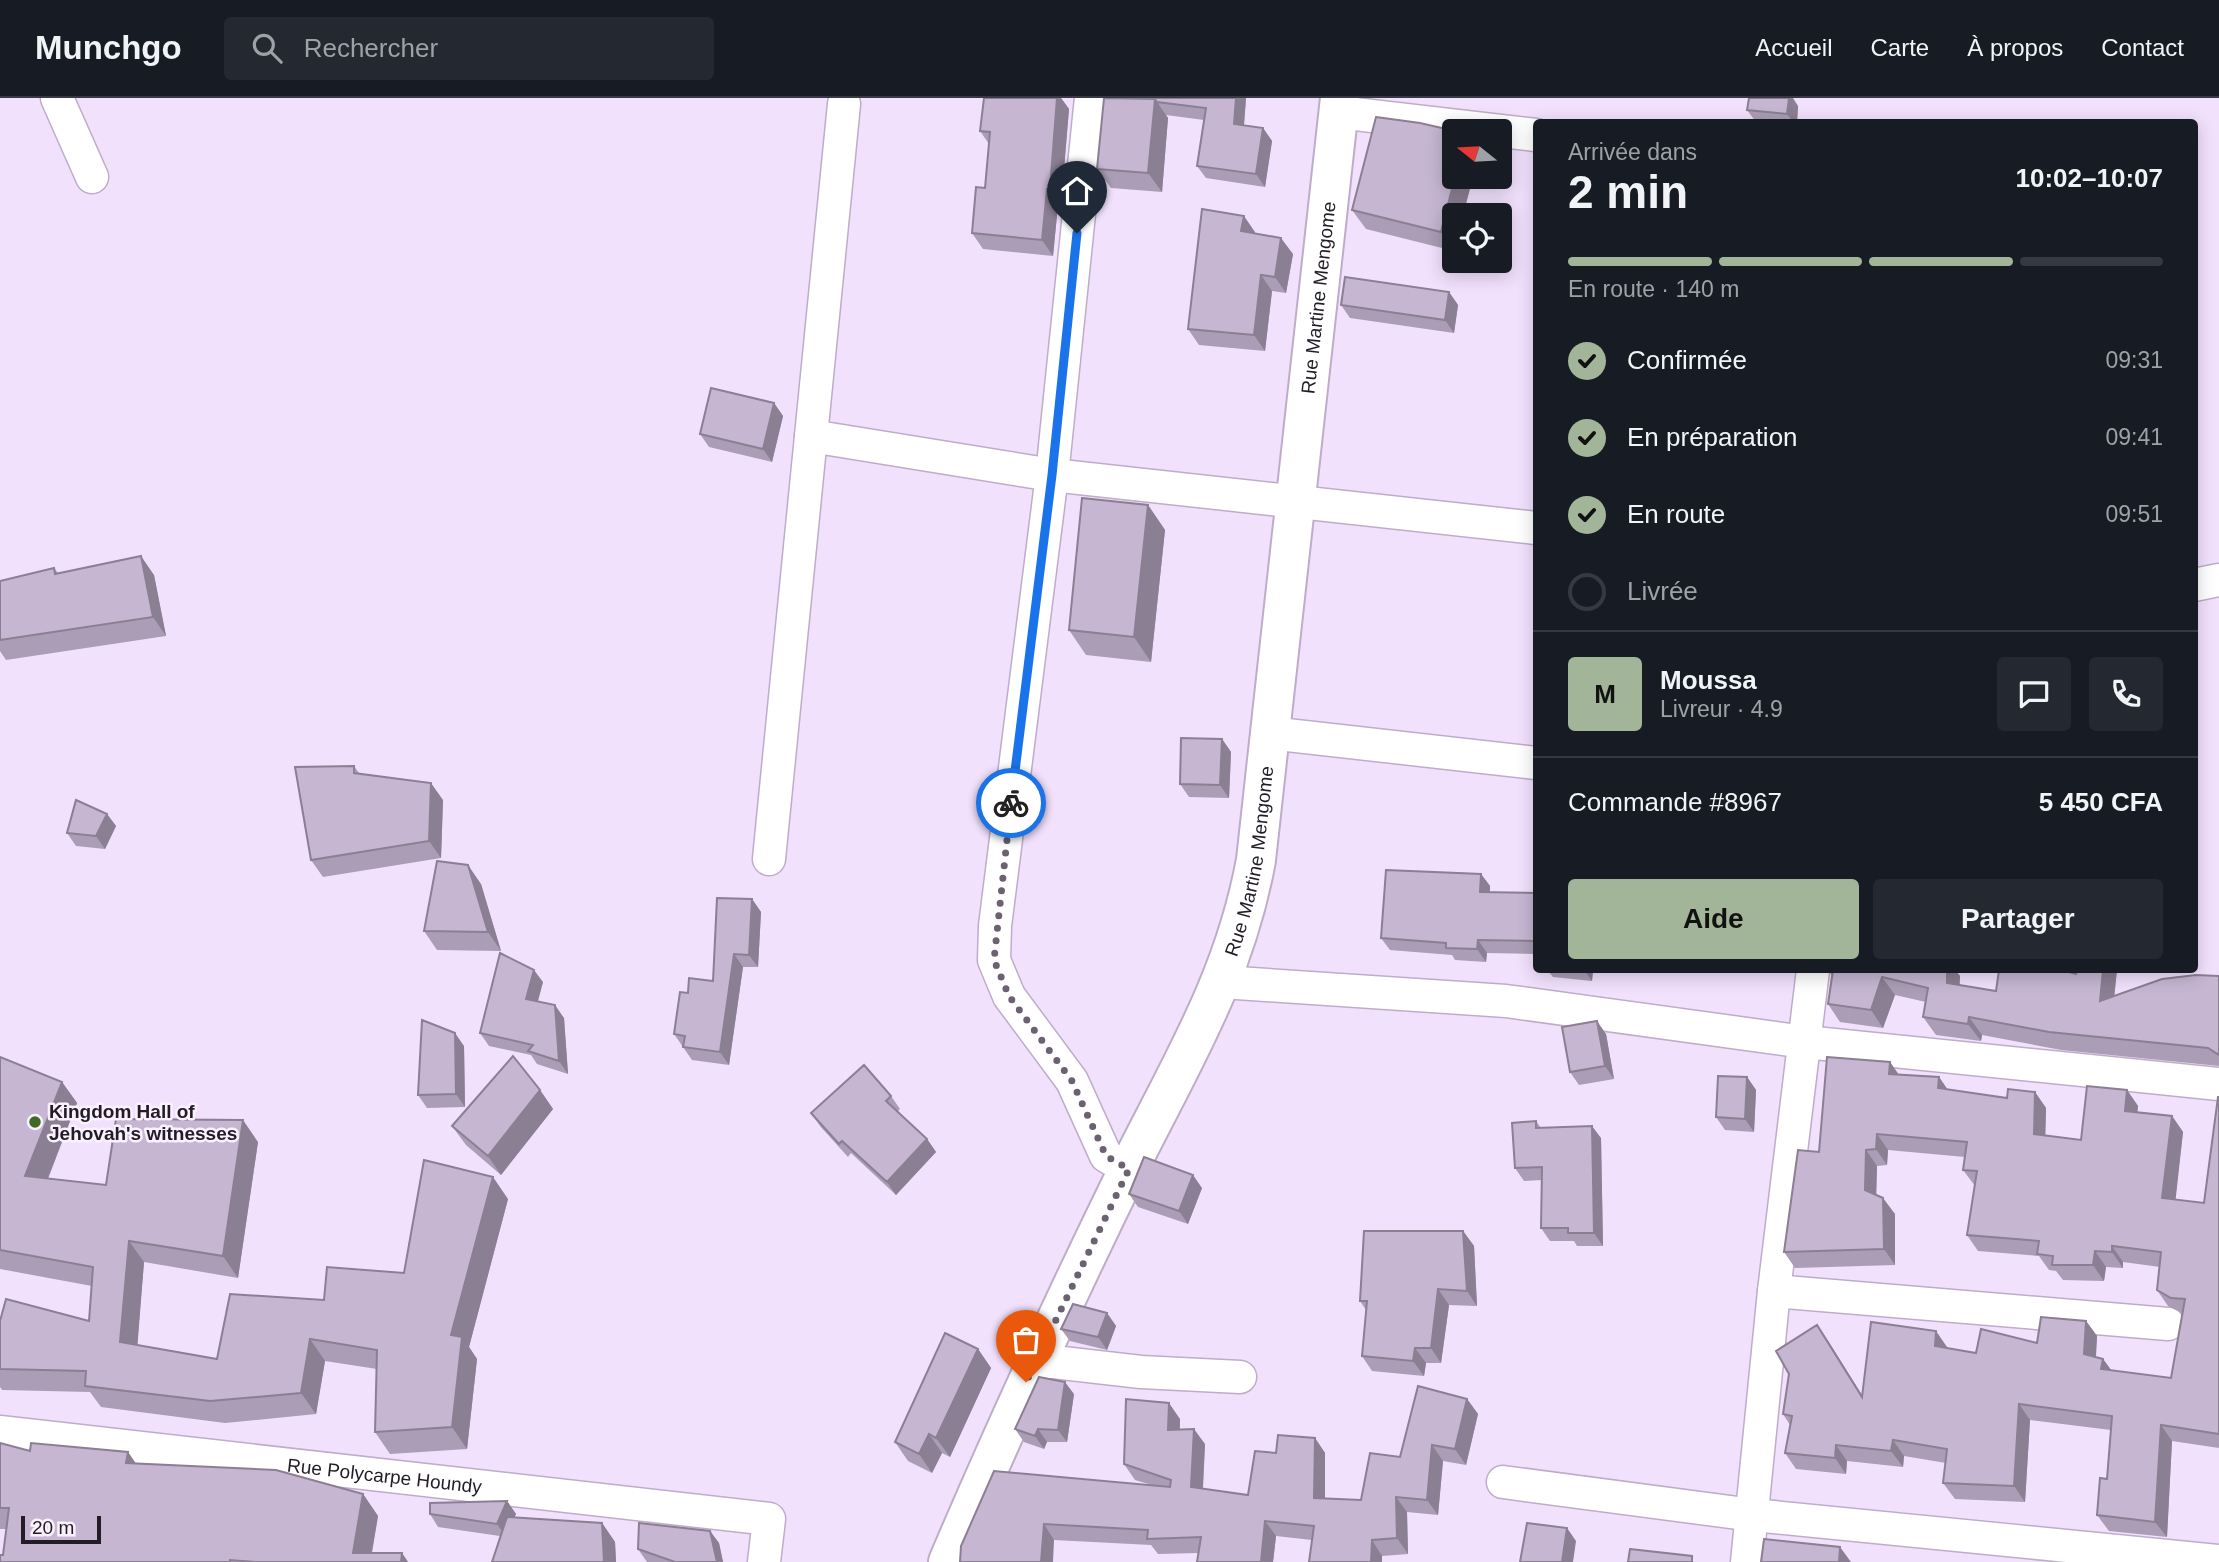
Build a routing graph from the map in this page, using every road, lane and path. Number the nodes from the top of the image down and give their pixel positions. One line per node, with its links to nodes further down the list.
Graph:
1 (57, 98): 6 (street)
2 (1091, 98): 8 (street)
3 (844, 104): 7 (street)
4 (1339, 105): 5 (street); 9 (street, Rue Martine Mengome)
5 (1533, 135)
6 (92, 177)
7 (811, 436): 8 (street); 15 (street)
8 (1052, 475): 9 (street); 20 (street)
9 (1293, 502): 10 (street); 13 (street, Rue Martine Mengome)
10 (1533, 528)
11 (2219, 580): 12 (street)
12 (2198, 584)
13 (1269, 733): 14 (street); 17 (street, Rue Martine Mengome)
14 (1533, 762)
15 (769, 859)
16 (1813, 973): 18 (street)
17 (1223, 982): 18 (street); 20 (street, Rue Martine Mengome)
18 (1805, 1042): 19 (street); 21 (street)
19 (2219, 1084)
20 (1129, 1169): 23 (street, Rue Martine Mengome)
21 (1774, 1291): 22 (street); 27 (street)
22 (2168, 1324)
23 (1036, 1360): 24 (street); 30 (street, Rue Martine Mengome)
24 (1240, 1377)
25 (0, 1432): 29 (street, Rue Polycarpe Houndy)
26 (1503, 1482): 27 (street)
27 (1753, 1515): 28 (street); 31 (street)
28 (2219, 1561)
29 (764, 1562)
30 (948, 1562)
31 (1747, 1562)

